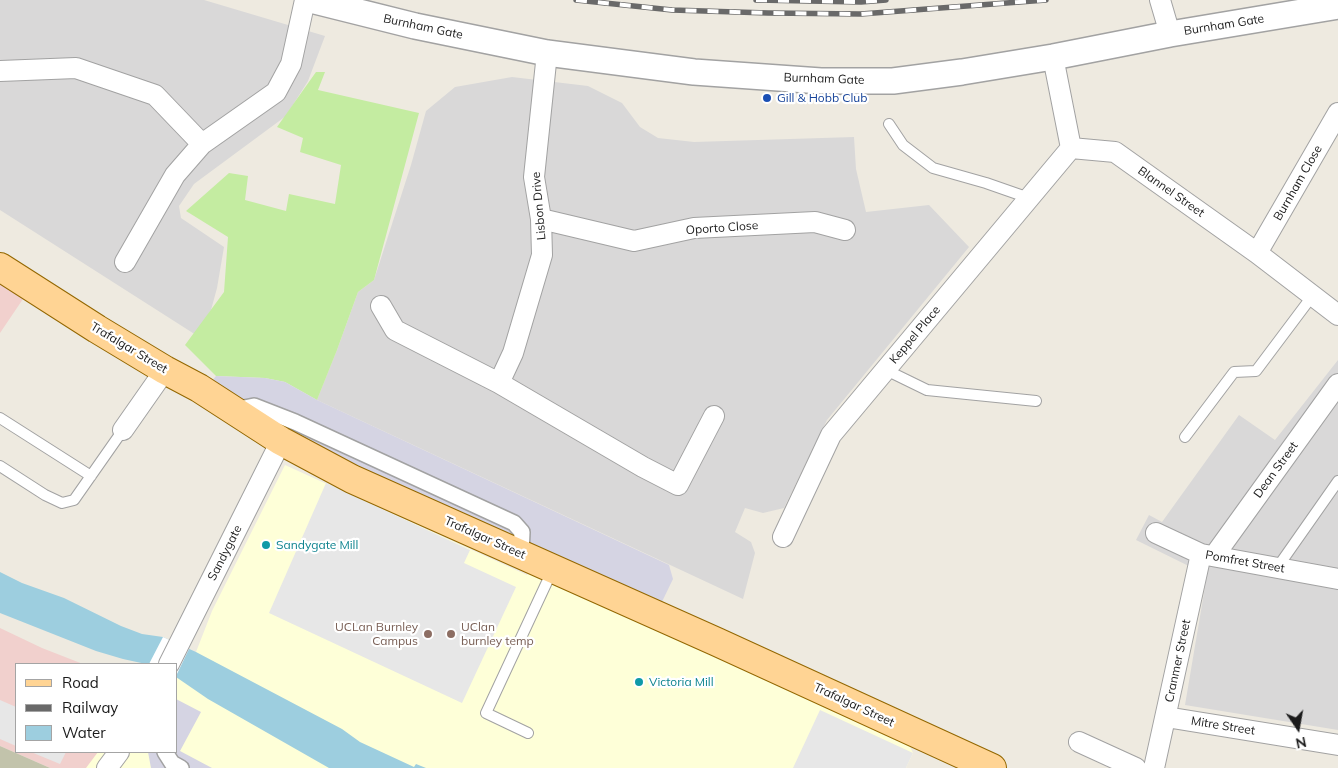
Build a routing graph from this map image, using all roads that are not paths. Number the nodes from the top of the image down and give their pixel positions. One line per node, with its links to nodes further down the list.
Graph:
1 (305, 0): 11 (street)
2 (311, 0): 6 (street, Burnham Gate)
3 (1161, 1): 5 (street)
4 (1338, 6): 5 (street, Burnham Gate)
5 (1170, 34): 7 (street, Burnham Gate)
6 (547, 53): 7 (street, Burnham Gate); 14 (street, Lisbon Drive)
7 (1053, 57): 12 (street)
8 (0, 71): 11 (street)
9 (1337, 118): 16 (street, Burnham Close)
10 (889, 124): 13 (lane)
11 (202, 144): 17 (street)
12 (1071, 148): 13 (street, Keppel Place); 16 (street, Blannel Street)
13 (1029, 198): 23 (street, Keppel Place)
14 (541, 219): 15 (street, Oporto Close); 24 (street, Lisbon Drive)
15 (845, 230)
16 (1257, 253): 19 (street, Blannel Street)
17 (125, 262)
18 (4, 272): 22 (main road, Trafalgar Street)
19 (1313, 295): 21 (street, Blannel Street); 31 (lane)
20 (381, 306): 24 (street)
21 (1338, 315)
22 (165, 370): 27 (main road, Trafalgar Street); 30 (street)
23 (886, 370): 26 (lane); 37 (street, Keppel Place)
24 (498, 383): 28 (street)
25 (1338, 384): 39 (street, Dean Street)
26 (1036, 401)
27 (237, 413): 32 (main road, Trafalgar Street); 38 (street)
28 (714, 416)
29 (0, 418): 34 (lane)
30 (123, 430): 34 (lane)
31 (1185, 437)
32 (281, 441): 38 (main road, Trafalgar Street); 43 (street, Sandygate)
33 (0, 466): 34 (lane)
34 (91, 476)
35 (1338, 481): 41 (lane)
36 (1156, 533): 39 (street, Pomfret Street)
37 (783, 537)
38 (521, 554): 40 (main road, Trafalgar Street)
39 (1207, 555): 41 (street, Pomfret Street); 44 (street, Cranmer Street)
40 (553, 568): 45 (lane); 52 (main road, Trafalgar Street)
41 (1277, 568): 42 (street, Pomfret Street)
42 (1338, 579)
43 (170, 663)
44 (1166, 717): 47 (street, Mitre Street); 54 (street, Cranmer Street)
45 (528, 733)
46 (1079, 742): 53 (street)
47 (1338, 746)
48 (118, 753): 50 (street)
49 (166, 753): 51 (street)
50 (107, 768)
51 (180, 768)
52 (992, 768)
53 (1136, 768)
54 (1154, 768)

